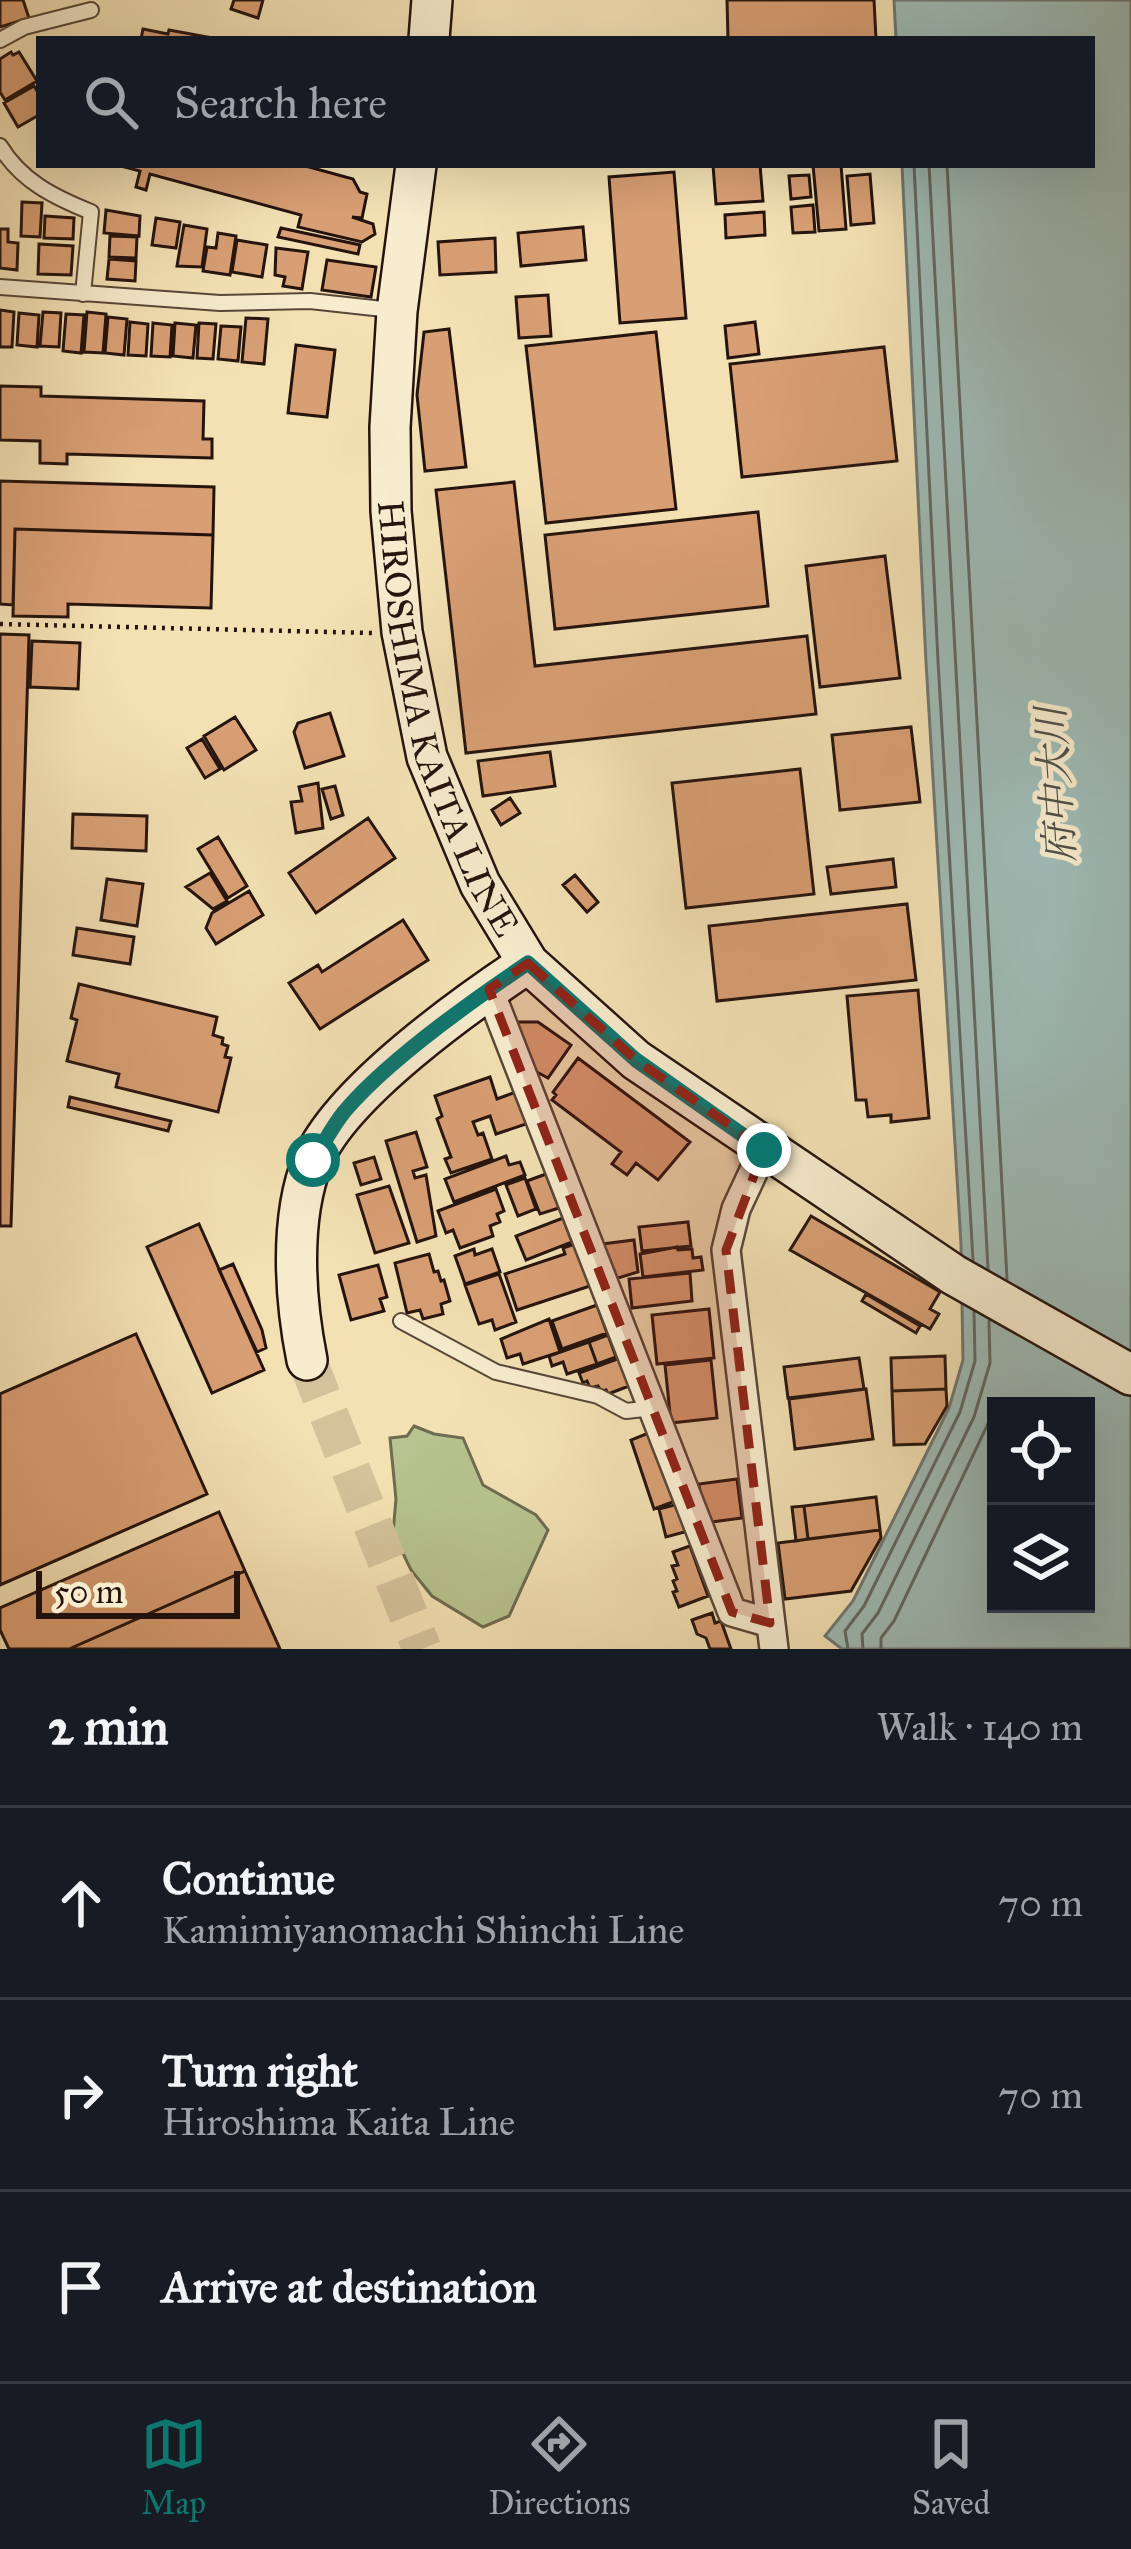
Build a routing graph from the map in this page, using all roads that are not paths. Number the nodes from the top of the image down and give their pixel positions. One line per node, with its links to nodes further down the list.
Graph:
1 (432, 0): 3 (main road)
2 (91, 10): 4 (lane)
3 (429, 36)
4 (0, 40)
5 (0, 146): 8 (lane)
6 (416, 168): 9 (main road, HIROSHIMA KAITA LINE)
7 (0, 287): 8 (lane)
8 (83, 293): 9 (lane)
9 (397, 311): 10 (main road, HIROSHIMA KAITA LINE)
10 (528, 963): 11 (main road); 12 (main road, HIROSHIMA KAITA LINE)
11 (488, 989): 14 (main road); 16 (street)
12 (764, 1150): 15 (main road, HIROSHIMA KAITA LINE); 17 (street)
13 (401, 1322): 16 (lane)
14 (307, 1360)
15 (1131, 1375)
16 (653, 1408): 17 (street)
17 (772, 1636)

